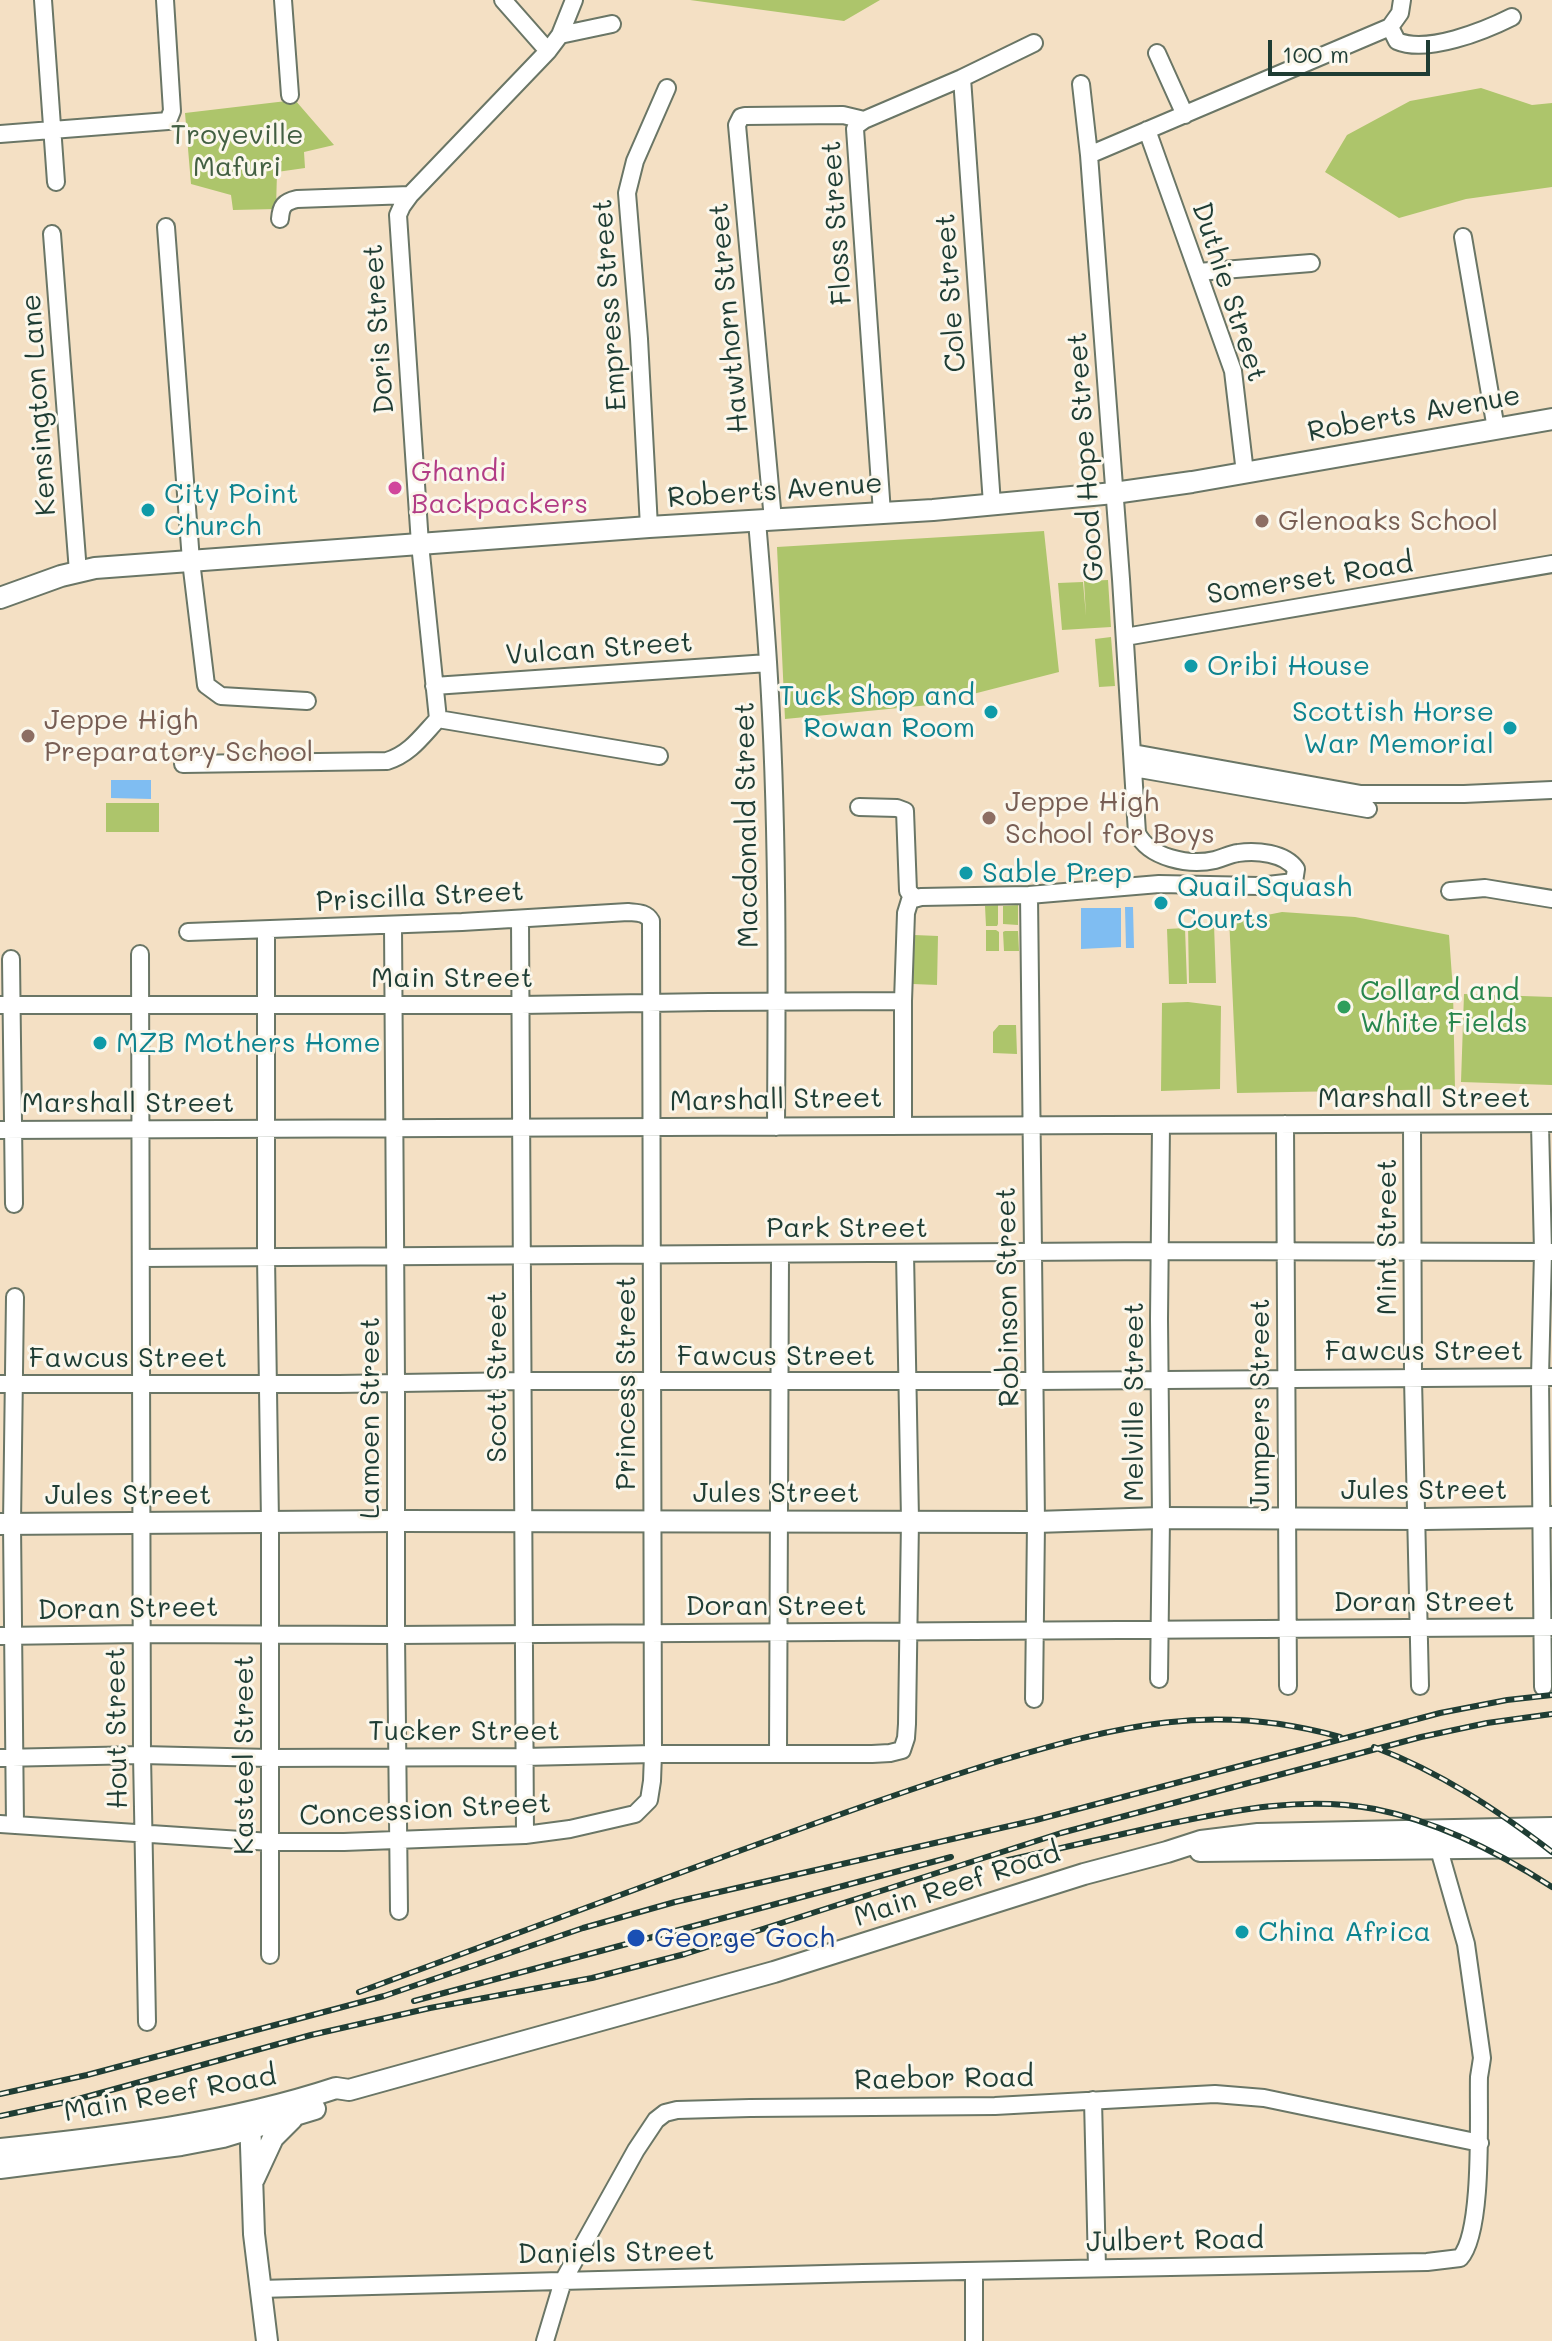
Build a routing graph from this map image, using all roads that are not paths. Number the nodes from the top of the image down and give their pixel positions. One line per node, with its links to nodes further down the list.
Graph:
1 (43, 0): 20 (street)
2 (165, 0): 20 (street)
3 (283, 0): 17 (street)
4 (503, 0): 12 (street)
5 (574, 0): 10 (street, Doris Street)
6 (1402, 0): 9 (street)
7 (1512, 17): 9 (street)
8 (612, 24): 10 (street)
9 (1390, 27): 18 (street)
10 (560, 35): 12 (street, Doris Street)
11 (1034, 43): 14 (street, Floss Street)
12 (548, 51): 25 (street, Doris Street)
13 (1157, 53): 18 (street)
14 (962, 78): 19 (street, Floss Street); 36 (street, Cole Street)
15 (1081, 84): 23 (street, Good Hope Street)
16 (667, 88): 39 (street, Empress Street)
17 (290, 95)
18 (1185, 115): 21 (street)
19 (864, 120): 37 (street, Floss Street); 38 (street, Hawthorn Street)
20 (52, 130): 22 (street); 24 (street)
21 (1147, 130): 23 (street); 31 (street, Duthie Street)
22 (0, 134)
23 (1089, 155): 35 (street, Good Hope Street)
24 (56, 182)
25 (410, 195): 26 (street); 40 (street, Doris Street)
26 (280, 219)
27 (166, 227): 41 (street)
28 (52, 234): 43 (street, Kensington Lane)
29 (1463, 237): 33 (street)
30 (1311, 263): 31 (street)
31 (1198, 272): 34 (street, Duthie Street)
32 (1552, 419): 33 (main road, Roberts Avenue)
33 (1496, 429): 34 (main road, Roberts Avenue)
34 (1245, 473): 35 (main road, Roberts Avenue)
35 (1114, 493): 36 (main road, Roberts Avenue); 45 (street, Good Hope Street)
36 (992, 504): 37 (main road, Roberts Avenue)
37 (882, 513): 38 (main road, Roberts Avenue)
38 (765, 521): 39 (main road, Roberts Avenue); 46 (street, Macdonald Street)
39 (649, 527): 40 (main road, Roberts Avenue)
40 (420, 544): 41 (main road, Roberts Avenue); 47 (street, Doris Street)
41 (191, 561): 43 (main road, Roberts Avenue); 48 (street)
42 (1552, 564): 45 (street, Somerset Road)
43 (78, 572): 44 (main road, Roberts Avenue)
44 (0, 598)
45 (1125, 637): 51 (street, Good Hope Street)
46 (768, 663): 47 (street, Vulcan Street); 67 (street, Macdonald Street)
47 (434, 686): 49 (street, Doris Street)
48 (307, 701)
49 (438, 719): 50 (street); 52 (street)
50 (659, 756)
51 (1133, 760): 53 (street); 55 (street); 57 (street, Good Hope Street)
52 (183, 764)
53 (1552, 790)
54 (859, 807): 58 (street)
55 (1368, 809)
56 (1450, 891): 59 (street)
57 (1029, 895): 58 (street); 80 (street, Robinson Street)
58 (915, 898): 68 (street)
59 (1552, 899)
60 (520, 919): 61 (street, Priscilla Street); 62 (street, Priscilla Street); 74 (street, Scott Street)
61 (651, 921): 69 (street, Princess Street)
62 (393, 925): 63 (street, Priscilla Street); 72 (street, Lamoen Street)
63 (266, 930): 64 (street, Priscilla Street); 71 (street, Kasteel Street)
64 (188, 932)
65 (140, 954): 70 (street, Hout Street)
66 (11, 959): 73 (street)
67 (776, 1001): 68 (street, Main Street); 69 (street, Main Street); 83 (street, Macdonald Street)
68 (903, 1001): 75 (street)
69 (652, 1003): 74 (street, Main Street); 82 (street, Princess Street)
70 (139, 1004): 71 (street, Main Street); 73 (street, Main Street); 85 (street, Hout Street)
71 (267, 1004): 72 (street, Main Street); 86 (street, Kasteel Street)
72 (393, 1004): 74 (street, Main Street); 81 (street, Lamoen Street)
73 (6, 1005): 87 (street)
74 (521, 1005): 84 (street, Scott Street)
75 (903, 1124): 80 (street, Marshall Street); 83 (street, Marshall Street)
76 (1285, 1124): 77 (street, Marshall Street); 79 (street, Marshall Street); 90 (street, Jumpers Street)
77 (1412, 1124): 78 (street, Marshall Street); 94 (street, Mint Street)
78 (1546, 1124): 91 (street)
79 (1161, 1125): 80 (street, Marshall Street); 89 (street, Melville Street)
80 (1032, 1126): 93 (street, Robinson Street)
81 (395, 1127): 84 (street, Marshall Street); 86 (street, Marshall Street); 99 (street, Lamoen Street)
82 (652, 1127): 83 (street, Marshall Street); 84 (street, Marshall Street); 96 (street, Princess Street)
83 (776, 1127)
84 (522, 1128): 97 (street, Scott Street)
85 (140, 1129): 86 (street, Marshall Street); 87 (street, Marshall Street); 100 (street, Hout Street)
86 (267, 1129): 98 (street, Kasteel Street)
87 (6, 1130): 88 (street)
88 (14, 1204)
89 (1161, 1251): 90 (street, Park Street); 93 (street, Park Street); 104 (street, Melville Street)
90 (1286, 1252): 94 (street, Park Street); 103 (street, Jumpers Street)
91 (1547, 1252): 94 (street, Park Street); 102 (street)
92 (905, 1253): 93 (street, Park Street); 95 (street, Park Street); 110 (street)
93 (1033, 1253): 107 (street, Robinson Street)
94 (1413, 1253): 105 (street, Mint Street)
95 (780, 1254): 96 (street, Park Street); 109 (street)
96 (652, 1255): 97 (street, Park Street); 108 (street, Princess Street)
97 (522, 1256): 99 (street, Park Street); 106 (street, Scott Street)
98 (266, 1257): 99 (street, Park Street); 100 (street, Park Street); 112 (street, Kasteel Street)
99 (395, 1257): 113 (street, Lamoen Street)
100 (141, 1258): 111 (street, Hout Street)
101 (15, 1297): 114 (street)
102 (1546, 1377): 105 (street, Fawcus Street); 116 (street)
103 (1287, 1378): 104 (street, Fawcus Street); 105 (street, Fawcus Street); 115 (street, Jumpers Street)
104 (1159, 1379): 107 (street, Fawcus Street); 117 (street, Melville Street)
105 (1413, 1379): 118 (street, Mint Street)
106 (523, 1381): 108 (street, Fawcus Street); 113 (street, Fawcus Street); 123 (street, Scott Street)
107 (1035, 1381): 110 (street, Fawcus Street); 125 (street, Robinson Street)
108 (653, 1382): 109 (street, Fawcus Street); 121 (street, Princess Street)
109 (778, 1382): 110 (street, Fawcus Street); 124 (street)
110 (908, 1382): 119 (street)
111 (141, 1383): 112 (street, Fawcus Street); 114 (street, Fawcus Street); 126 (street, Hout Street)
112 (267, 1383): 113 (street, Fawcus Street); 122 (street, Kasteel Street)
113 (396, 1383): 120 (street, Lamoen Street)
114 (7, 1384): 127 (street)
115 (1286, 1517): 117 (main road, Jules Street); 118 (main road, Jules Street); 131 (street, Jumpers Street)
116 (1547, 1517): 118 (main road, Jules Street); 129 (street)
117 (1161, 1518): 125 (main road, Jules Street); 132 (street, Melville Street)
118 (1418, 1519): 128 (street, Mint Street)
119 (910, 1520): 124 (main road, Jules Street); 125 (main road, Jules Street); 133 (street)
120 (396, 1521): 122 (main road, Jules Street); 123 (main road, Jules Street); 139 (street, Lamoen Street)
121 (653, 1521): 123 (main road, Jules Street); 124 (main road, Jules Street); 135 (street, Princess Street)
122 (270, 1522): 126 (main road, Jules Street); 137 (street, Kasteel Street)
123 (524, 1522): 138 (street, Scott Street)
124 (778, 1522): 134 (street)
125 (1036, 1522): 130 (street, Robinson Street)
126 (142, 1523): 127 (main road, Jules Street); 136 (street, Hout Street)
127 (6, 1524): 140 (street)
128 (1419, 1627): 129 (street, Doran Street); 131 (street, Doran Street); 143 (street, Mint Street)
129 (1547, 1627): 144 (street)
130 (1033, 1629): 132 (street, Doran Street); 133 (street, Doran Street); 145 (street, Robinson Street)
131 (1287, 1629): 132 (street, Doran Street); 142 (street, Jumpers Street)
132 (1161, 1630): 141 (street, Melville Street)
133 (907, 1631): 134 (street, Doran Street); 147 (street, Tucker Street)
134 (778, 1632): 135 (street, Doran Street); 147 (street)
135 (651, 1633): 138 (street, Doran Street); 146 (street, Princess Street)
136 (142, 1634): 137 (street, Doran Street); 140 (street, Doran Street); 148 (street, Hout Street)
137 (270, 1634): 139 (street, Doran Street); 152 (street, Kasteel Street)
138 (522, 1634): 139 (street, Doran Street); 150 (street, Scott Street)
139 (396, 1635): 149 (street, Lamoen Street)
140 (7, 1636): 151 (street)
141 (1159, 1679)
142 (1288, 1686)
143 (1420, 1686)
144 (1543, 1687)
145 (1034, 1699)
146 (653, 1754): 147 (street, Tucker Street); 150 (street, Tucker Street); 153 (street, Princess Street)
147 (778, 1754)
148 (142, 1755): 151 (street, Tucker Street); 152 (street, Tucker Street); 156 (street, Hout Street)
149 (397, 1757): 150 (street, Tucker Street); 152 (street, Tucker Street); 159 (street, Lamoen Street)
150 (524, 1757): 157 (street, Scott Street)
151 (7, 1758): 154 (street)
152 (269, 1758): 161 (street, Kasteel Street)
153 (612, 1820): 157 (street, Concession Street)
154 (7, 1825): 156 (street, Concession Street)
155 (1552, 1828): 158 (main road, Main Reef Road)
156 (144, 1833): 161 (street, Concession Street); 165 (street, Hout Street)
157 (525, 1835): 159 (street, Concession Street)
158 (1501, 1838): 160 (main road, Main Reef Road); 162 (main road, Main Reef Road)
159 (398, 1840): 161 (street, Concession Street); 163 (street, Lamoen Street)
160 (1436, 1840): 166 (main road, Main Reef Road); 171 (street)
161 (271, 1842): 164 (street, Kasteel Street)
162 (1552, 1847)
163 (399, 1911)
164 (270, 1955)
165 (147, 2022)
166 (349, 2090): 168 (main road, Main Reef Road); 169 (main road, Main Reef Road)
167 (1093, 2100): 171 (street, Raebor Road); 175 (street); 177 (street, Raebor Road)
168 (298, 2114): 169 (main road, Main Reef Road); 174 (main road)
169 (250, 2122): 170 (main road, Main Reef Road); 172 (main road, Main Reef Road); 174 (main road)
170 (223, 2137): 173 (main road, Main Reef Road); 174 (main road)
171 (1480, 2143): 175 (street, Julbert Road)
172 (0, 2149)
173 (0, 2168)
174 (252, 2173): 178 (main road)
175 (1097, 2268): 176 (street, Julbert Road)
176 (974, 2271): 177 (street, Daniels Street); 181 (street)
177 (563, 2281): 178 (street, Daniels Street); 180 (street, Raebor Road)
178 (259, 2289): 179 (main road)
179 (267, 2341)
180 (545, 2341)
181 (974, 2341)

